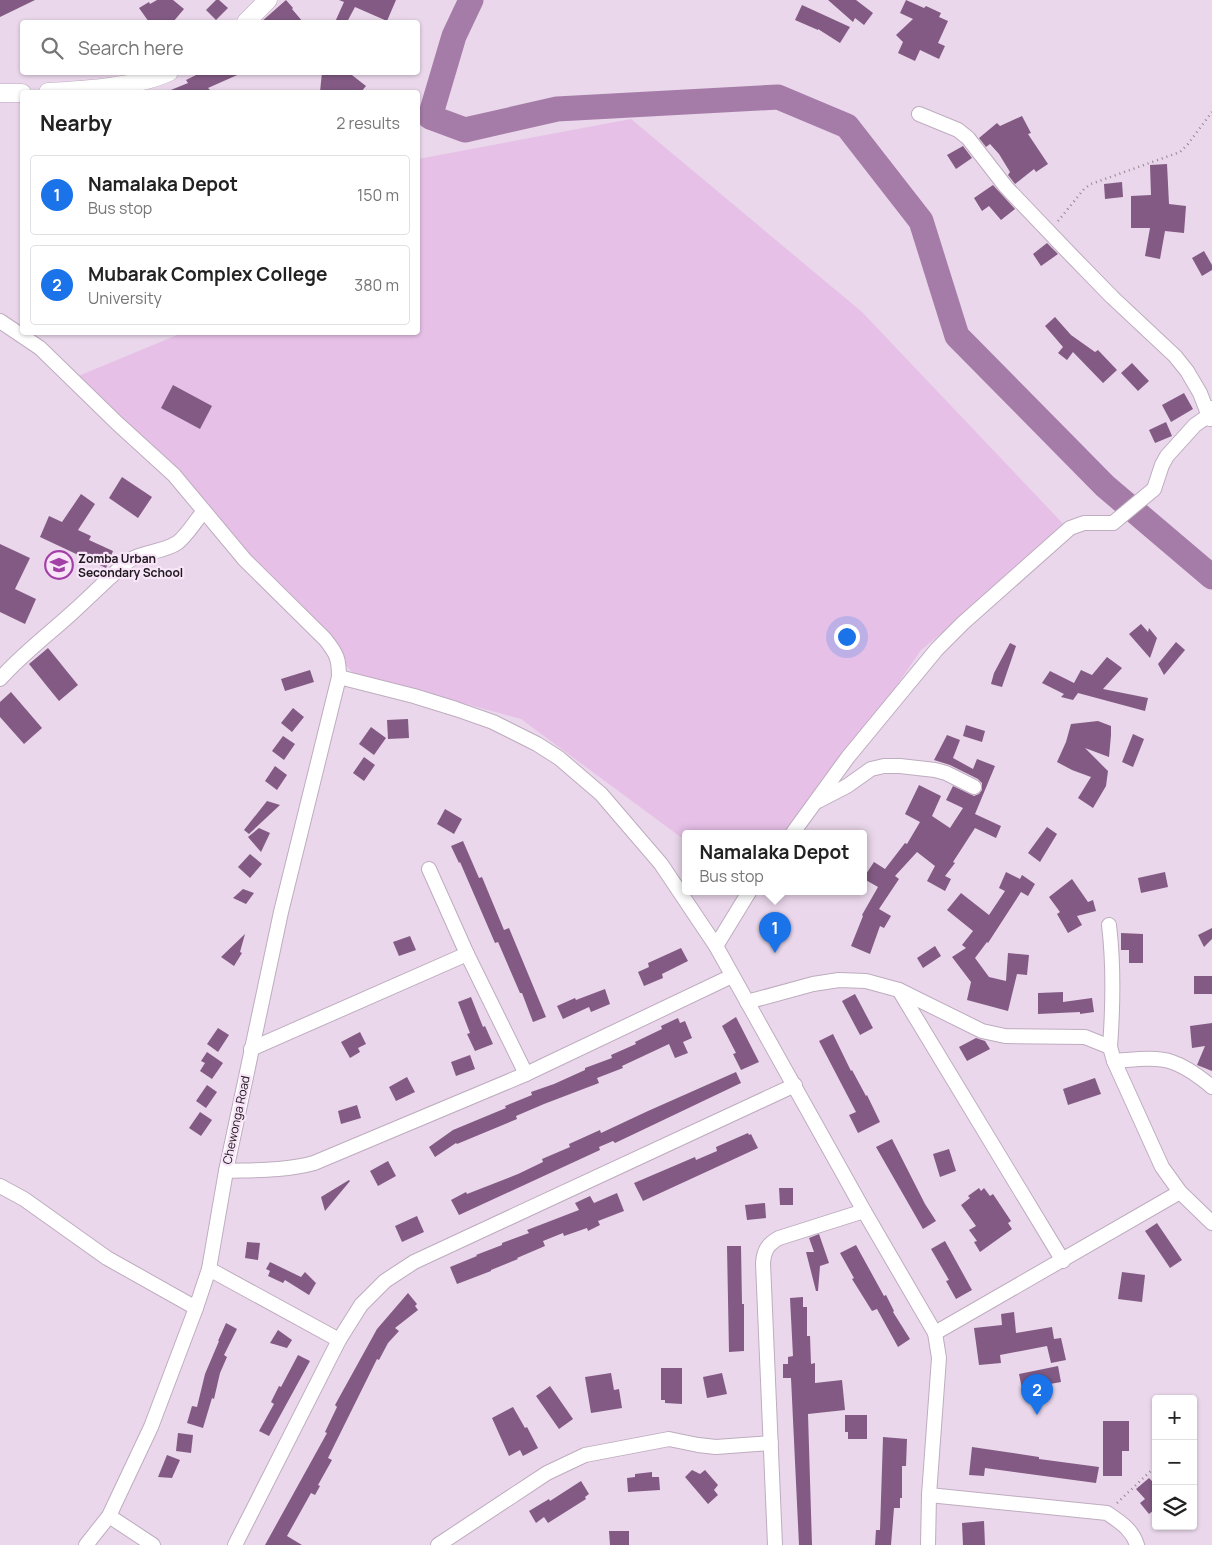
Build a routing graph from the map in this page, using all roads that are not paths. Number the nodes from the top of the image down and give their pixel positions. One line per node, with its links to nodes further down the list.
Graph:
1 (268, 0): 2 (street)
2 (248, 20)
3 (161, 75): 4 (street)
4 (79, 90)
5 (0, 93): 6 (street)
6 (20, 93)
7 (919, 114): 11 (street)
8 (0, 321): 9 (street)
9 (20, 334)
10 (21, 335): 12 (street)
11 (1211, 415): 16 (street)
12 (204, 511): 13 (street); 14 (street)
13 (339, 677): 21 (street); 27 (street, Chewonga Road)
14 (0, 679)
15 (974, 787): 16 (street)
16 (815, 802): 17 (street)
17 (795, 830)
18 (429, 869): 22 (street)
19 (747, 895): 21 (street)
20 (1109, 925): 26 (street)
21 (716, 946): 23 (street)
22 (467, 954): 27 (street); 29 (street)
23 (732, 976): 25 (street); 29 (street)
24 (899, 990): 25 (street); 26 (street); 37 (street)
25 (747, 1002): 30 (street)
26 (1110, 1047): 28 (street)
27 (251, 1048): 32 (street, Chewonga Road)
28 (1114, 1061): 31 (street); 34 (street)
29 (526, 1074): 32 (street)
30 (795, 1085): 35 (street); 41 (street)
31 (1212, 1087)
32 (226, 1171): 38 (street, Chewonga Road)
33 (0, 1186): 39 (street)
34 (1180, 1192): 36 (street); 37 (street)
35 (864, 1211): 40 (street); 42 (street)
36 (1212, 1222)
37 (1063, 1261): 40 (street)
38 (209, 1268): 39 (street, Chewonga Road); 41 (street)
39 (196, 1308): 44 (street, Chewonga Road)
40 (935, 1333): 43 (street)
41 (339, 1340): 47 (street)
42 (771, 1443): 48 (street); 49 (street)
43 (930, 1495): 50 (street); 51 (street)
44 (109, 1516): 45 (street, Chewonga Road); 46 (street)
45 (86, 1545)
46 (153, 1545)
47 (235, 1545)
48 (438, 1545)
49 (775, 1545)
50 (928, 1545)
51 (1137, 1545)

